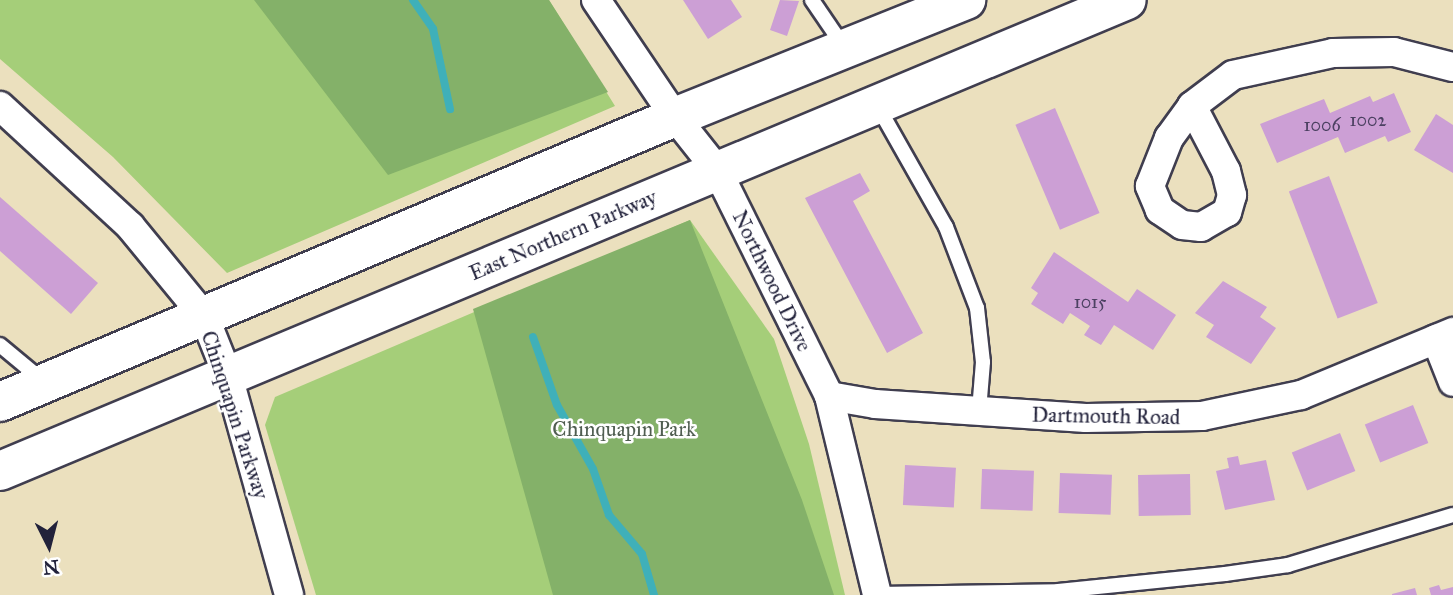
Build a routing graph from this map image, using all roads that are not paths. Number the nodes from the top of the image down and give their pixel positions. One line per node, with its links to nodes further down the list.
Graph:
1 (596, 0): 10 (street, Northwood Drive)
2 (812, 0): 5 (lane)
3 (966, 0): 5 (main road)
4 (1127, 0): 7 (main road, East Northern Parkway)
5 (846, 51): 10 (main road)
6 (1453, 67): 9 (street)
7 (876, 104): 11 (main road, East Northern Parkway); 20 (lane)
8 (0, 106): 12 (street, Chinquapin Parkway)
9 (1192, 106)
10 (675, 117): 11 (street, Northwood Drive); 12 (main road)
11 (717, 170): 15 (main road, East Northern Parkway); 18 (street, Northwood Drive)
12 (204, 316): 15 (street, Chinquapin Parkway); 16 (main road)
13 (1444, 336): 17 (street); 20 (street, Dartmouth Road)
14 (0, 345): 16 (lane)
15 (228, 376): 21 (main road, East Northern Parkway); 23 (street, Chinquapin Parkway)
16 (45, 383): 19 (main road)
17 (1453, 383)
18 (828, 396): 20 (street, Dartmouth Road); 24 (street, Northwood Drive)
19 (0, 402)
20 (979, 411)
21 (0, 471)
22 (1453, 515): 24 (lane)
23 (289, 595)
24 (877, 595)

